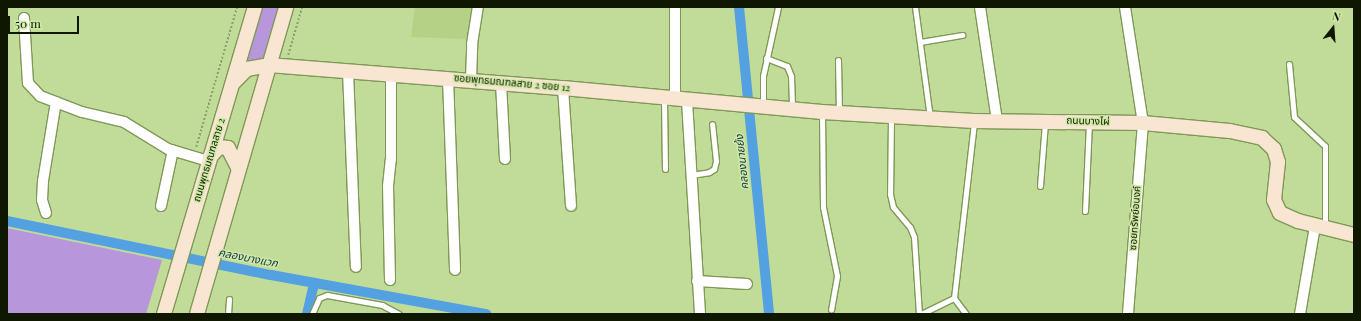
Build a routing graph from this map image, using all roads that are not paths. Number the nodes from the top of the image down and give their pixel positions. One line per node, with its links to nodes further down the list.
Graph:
1 (255, 7): 20 (street, ถนนพุทธมณฑลสาย 2)
2 (286, 7): 15 (street)
3 (478, 7): 19 (street)
4 (675, 7): 23 (street)
5 (778, 7): 12 (lane)
6 (915, 7): 11 (lane)
7 (980, 7): 33 (street)
8 (1125, 7): 35 (street, ซอยทรัพย์อนงค์)
9 (24, 18): 24 (street)
10 (962, 35): 11 (lane)
11 (920, 42): 30 (lane)
12 (766, 58): 25 (lane); 26 (lane)
13 (838, 60): 28 (lane)
14 (1289, 64): 48 (lane)
15 (269, 65): 16 (street, ซอยพุทธมณฑลสาย 2 ซอย 12); 20 (street, ซอยพุทธมณฑลสาย 2 ซอย 12); 40 (street)
16 (348, 71): 17 (street, ซอยพุทธมณฑลสาย 2 ซอย 12); 50 (street)
17 (391, 74): 18 (street, ซอยพุทธมณฑลสาย 2 ซอย 12); 52 (street)
18 (448, 78): 19 (street, ซอยพุทธมณฑลสาย 2 ซอย 12); 51 (street)
19 (471, 80): 21 (street, ซอยพุทธมณฑลสาย 2 ซอย 12)
20 (233, 83): 38 (street, ถนนพุทธมณฑลสาย 2)
21 (501, 83): 22 (street, ซอยพุทธมณฑลสาย 2 ซอย 12); 39 (street)
22 (563, 88): 23 (street, ซอยพุทธมณฑลสาย 2 ซอย 12); 45 (street)
23 (675, 99): 25 (street, ซอยพุทธมณฑลสาย 2 ซอย 12); 41 (lane); 42 (street)
24 (56, 102): 37 (street); 47 (street)
25 (758, 107): 26 (street, ถนนบางไผ่)
26 (792, 110): 27 (street, ถนนบางไผ่)
27 (822, 112): 28 (street, ถนนบางไผ่); 57 (lane)
28 (839, 113): 29 (street, ถนนบางไผ่)
29 (891, 116): 30 (street, ถนนบางไผ่); 64 (lane)
30 (930, 119): 31 (street, ถนนบางไผ่)
31 (974, 120): 33 (street, ถนนบางไผ่); 55 (lane)
32 (1045, 120): 33 (street, ถนนบางไผ่); 34 (street, ถนนบางไผ่); 43 (lane)
33 (997, 121)
34 (1090, 121): 35 (street, ถนนบางไผ่); 46 (lane)
35 (1143, 123): 48 (street, ถนนบางไผ่); 66 (street, ซอยทรัพย์อนงค์)
36 (712, 124): 42 (lane)
37 (173, 150): 38 (street); 44 (street)
38 (205, 159): 40 (street); 58 (street, ถนนพุทธมณฑลสาย 2)
39 (505, 159)
40 (238, 168): 59 (street)
41 (665, 169)
42 (690, 175): 53 (street)
43 (1040, 186)
44 (161, 206)
45 (571, 206)
46 (1085, 211)
47 (46, 213)
48 (1320, 227): 49 (street, ถนนบางไผ่); 67 (street)
49 (1354, 235)
50 (356, 268)
51 (455, 270)
52 (390, 280)
53 (697, 281): 54 (street); 63 (street)
54 (747, 284)
55 (954, 298): 64 (lane); 65 (lane)
56 (229, 299): 60 (lane)
57 (831, 309)
58 (164, 314)
59 (197, 314)
60 (228, 314)
61 (312, 314): 62 (lane)
62 (399, 314)
63 (700, 314)
64 (920, 314)
65 (966, 314)
66 (1128, 314)
67 (1300, 314)

